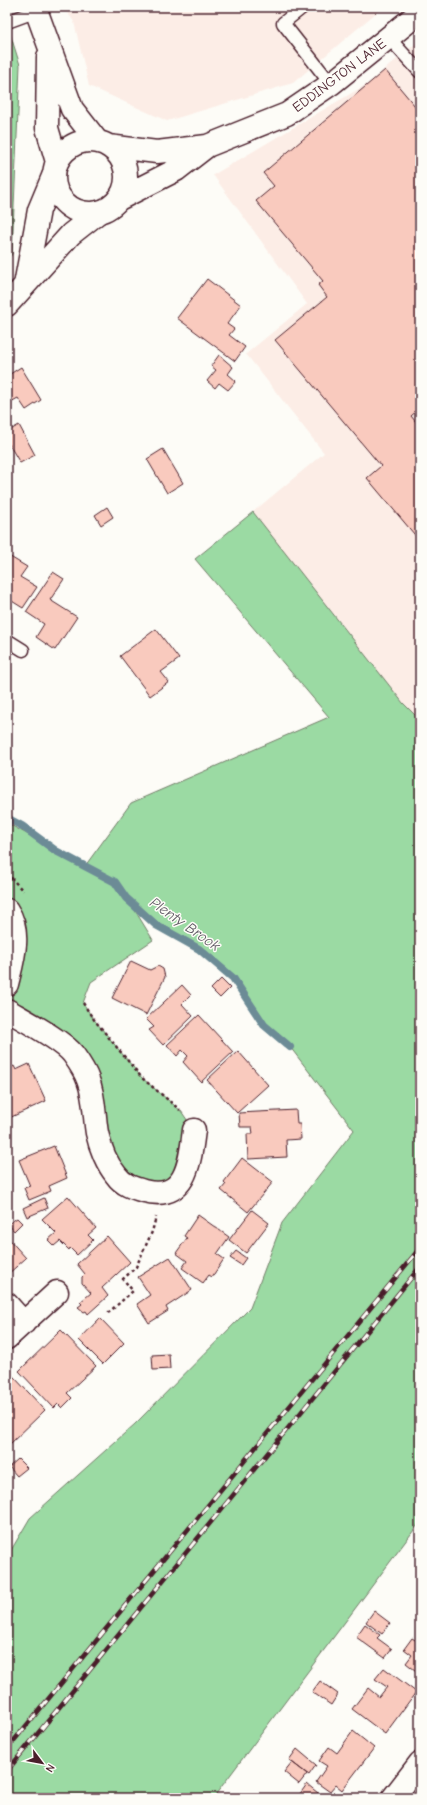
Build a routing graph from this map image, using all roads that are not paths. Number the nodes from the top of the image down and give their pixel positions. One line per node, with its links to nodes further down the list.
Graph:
1 (303, 7): 8 (lane)
2 (36, 9): 4 (lane); 6 (street)
3 (420, 12): 5 (street, EDDINGTON LANE)
4 (7, 22)
5 (389, 38): 7 (lane); 8 (street, EDDINGTON LANE)
6 (48, 42): 9 (street); 11 (street)
7 (420, 72)
8 (331, 84): 10 (street, EDDINGTON LANE)
9 (103, 143): 10 (street, EDDINGTON LANE); 11 (street); 12 (street)
10 (207, 146): 12 (street, EDDINGTON LANE)
11 (56, 168): 13 (street); 14 (street)
12 (119, 198): 13 (street)
13 (99, 212): 14 (street)
14 (25, 285): 15 (street)
15 (7, 305)
16 (7, 640): 17 (lane)
17 (22, 650)
18 (7, 910): 19 (street)
19 (7, 984)
20 (7, 1010): 21 (street)
21 (194, 1130)
22 (57, 1292): 24 (street)
23 (7, 1304): 24 (street)
24 (24, 1322): 25 (street)
25 (7, 1338)
26 (420, 1762): 27 (street)
27 (393, 1798)

